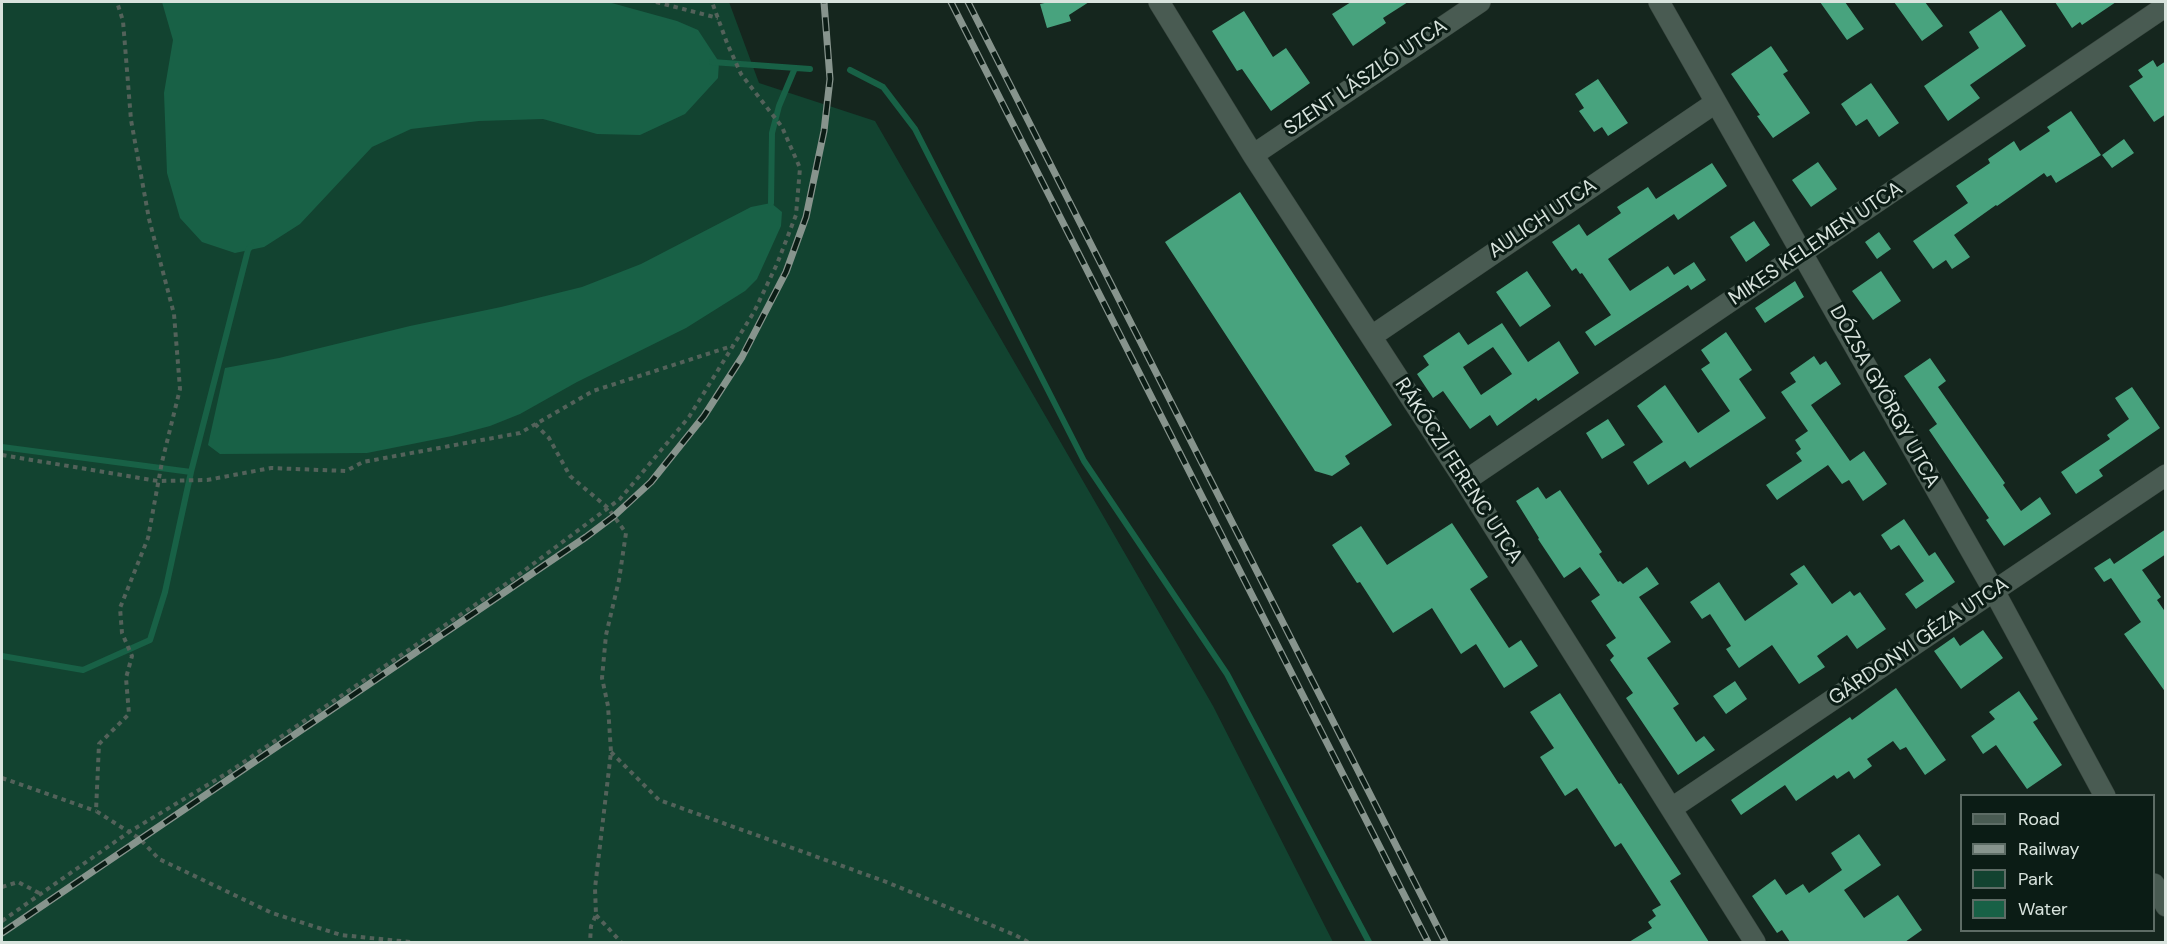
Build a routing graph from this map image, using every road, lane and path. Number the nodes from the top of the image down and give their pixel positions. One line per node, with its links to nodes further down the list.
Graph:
1 (117, 2): 17 (path)
2 (656, 2): 8 (path)
3 (712, 2): 8 (path)
4 (1159, 2): 10 (street, RÁKÓCZI FERENC UTCA)
5 (1480, 2): 10 (street, SZENT LÁSZLÓ UTCA)
6 (1659, 2): 9 (street, DÓZSA GYÖRGY UTCA)
7 (2166, 6): 11 (street, MIKES KELEMEN UTCA)
8 (718, 18): 13 (path)
9 (1715, 103): 11 (street, DÓZSA GYÖRGY UTCA); 12 (street, AULICH UTCA)
10 (1253, 155): 12 (street, RÁKÓCZI FERENC UTCA)
11 (1803, 253): 18 (street, MIKES KELEMEN UTCA); 20 (street, DÓZSA GYÖRGY UTCA)
12 (1372, 336): 18 (street, RÁKÓCZI FERENC UTCA)
13 (732, 346): 14 (path); 19 (path)
14 (535, 424): 17 (path); 19 (path)
15 (2, 455): 17 (path)
16 (2166, 475): 20 (street, GÁRDONYI GÉZA UTCA)
17 (158, 481): 25 (path)
18 (1465, 481): 24 (street, RÁKÓCZI FERENC UTCA)
19 (608, 508): 21 (path); 26 (path)
20 (1994, 591): 23 (street, DÓZSA GYÖRGY UTCA); 24 (street, GÁRDONYI GÉZA UTCA)
21 (611, 752): 31 (path); 36 (path)
22 (2, 778): 25 (path)
23 (2104, 794)
24 (1672, 808): 37 (street, RÁKÓCZI FERENC UTCA)
25 (96, 811): 26 (path)
26 (129, 832): 29 (path); 33 (path)
27 (2155, 886): 30 (street)
28 (2, 887): 29 (path)
29 (41, 894): 32 (path)
30 (2166, 906)
31 (596, 915): 34 (path); 35 (path)
32 (2, 921)
33 (410, 942)
34 (590, 942)
35 (621, 942)
36 (1028, 942)
37 (1755, 942)

